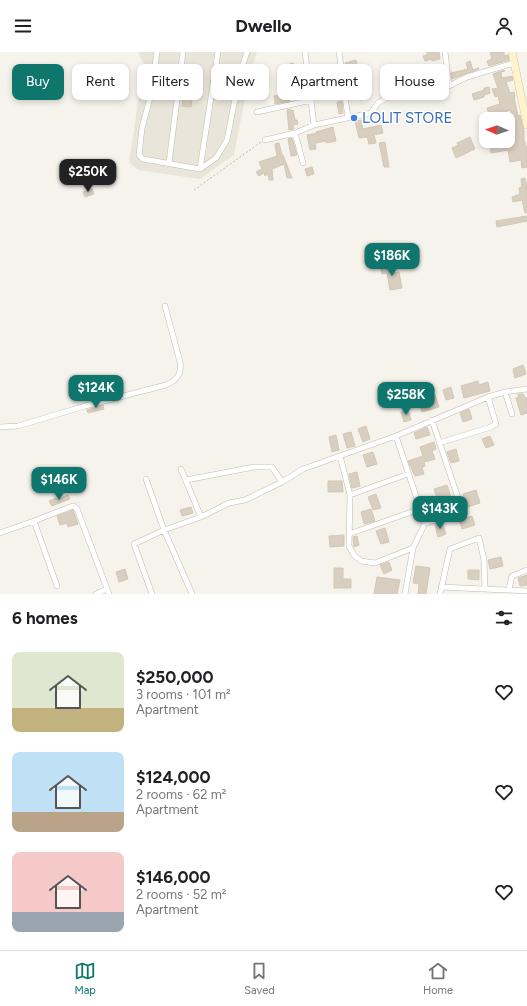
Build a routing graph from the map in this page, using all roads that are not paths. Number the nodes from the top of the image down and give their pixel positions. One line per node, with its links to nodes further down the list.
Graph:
1 (157, 52): 21 (street)
2 (183, 52): 21 (street)
3 (218, 52): 23 (street)
4 (247, 52): 23 (street)
5 (305, 52): 10 (street)
6 (339, 52): 16 (street)
7 (445, 52): 11 (street)
8 (512, 52): 9 (main road)
9 (514, 63): 12 (street); 18 (main road)
10 (307, 64)
11 (446, 64)
12 (449, 86)
13 (312, 100): 15 (street); 17 (street)
14 (383, 100): 16 (street)
15 (257, 112)
16 (348, 118): 17 (street)
17 (314, 125): 19 (street)
18 (527, 125)
19 (295, 133): 20 (street); 22 (street)
20 (265, 140)
21 (169, 163): 23 (street)
22 (303, 163)
23 (200, 169)
24 (165, 306): 30 (street)
25 (527, 389): 26 (street)
26 (505, 392): 27 (street); 28 (street)
27 (488, 398): 29 (street); 32 (street)
28 (512, 414)
29 (432, 420): 31 (street); 32 (street)
30 (0, 427)
31 (396, 436): 33 (street); 35 (street)
32 (439, 443): 43 (street)
33 (340, 456): 38 (street); 39 (street)
34 (181, 469): 37 (street)
35 (408, 474): 39 (street); 40 (street)
36 (146, 479): 44 (street)
37 (186, 480): 38 (street); 41 (street)
38 (282, 482): 41 (street)
39 (350, 495): 46 (street)
40 (420, 508): 43 (street); 46 (street)
41 (201, 517): 44 (street)
42 (34, 521): 45 (street); 49 (street); 53 (street)
43 (424, 523): 47 (street)
44 (164, 530): 56 (street); 57 (street)
45 (0, 533)
46 (349, 534): 47 (street)
47 (413, 548): 58 (street)
48 (527, 570): 52 (street)
49 (57, 586)
50 (441, 587): 51 (street); 51 (street); 59 (street)
51 (485, 589): 52 (street)
52 (509, 589): 54 (street)
53 (108, 591): 55 (street)
54 (527, 591)
55 (96, 594)
56 (152, 594)
57 (192, 594)
58 (405, 594)
59 (440, 594)

